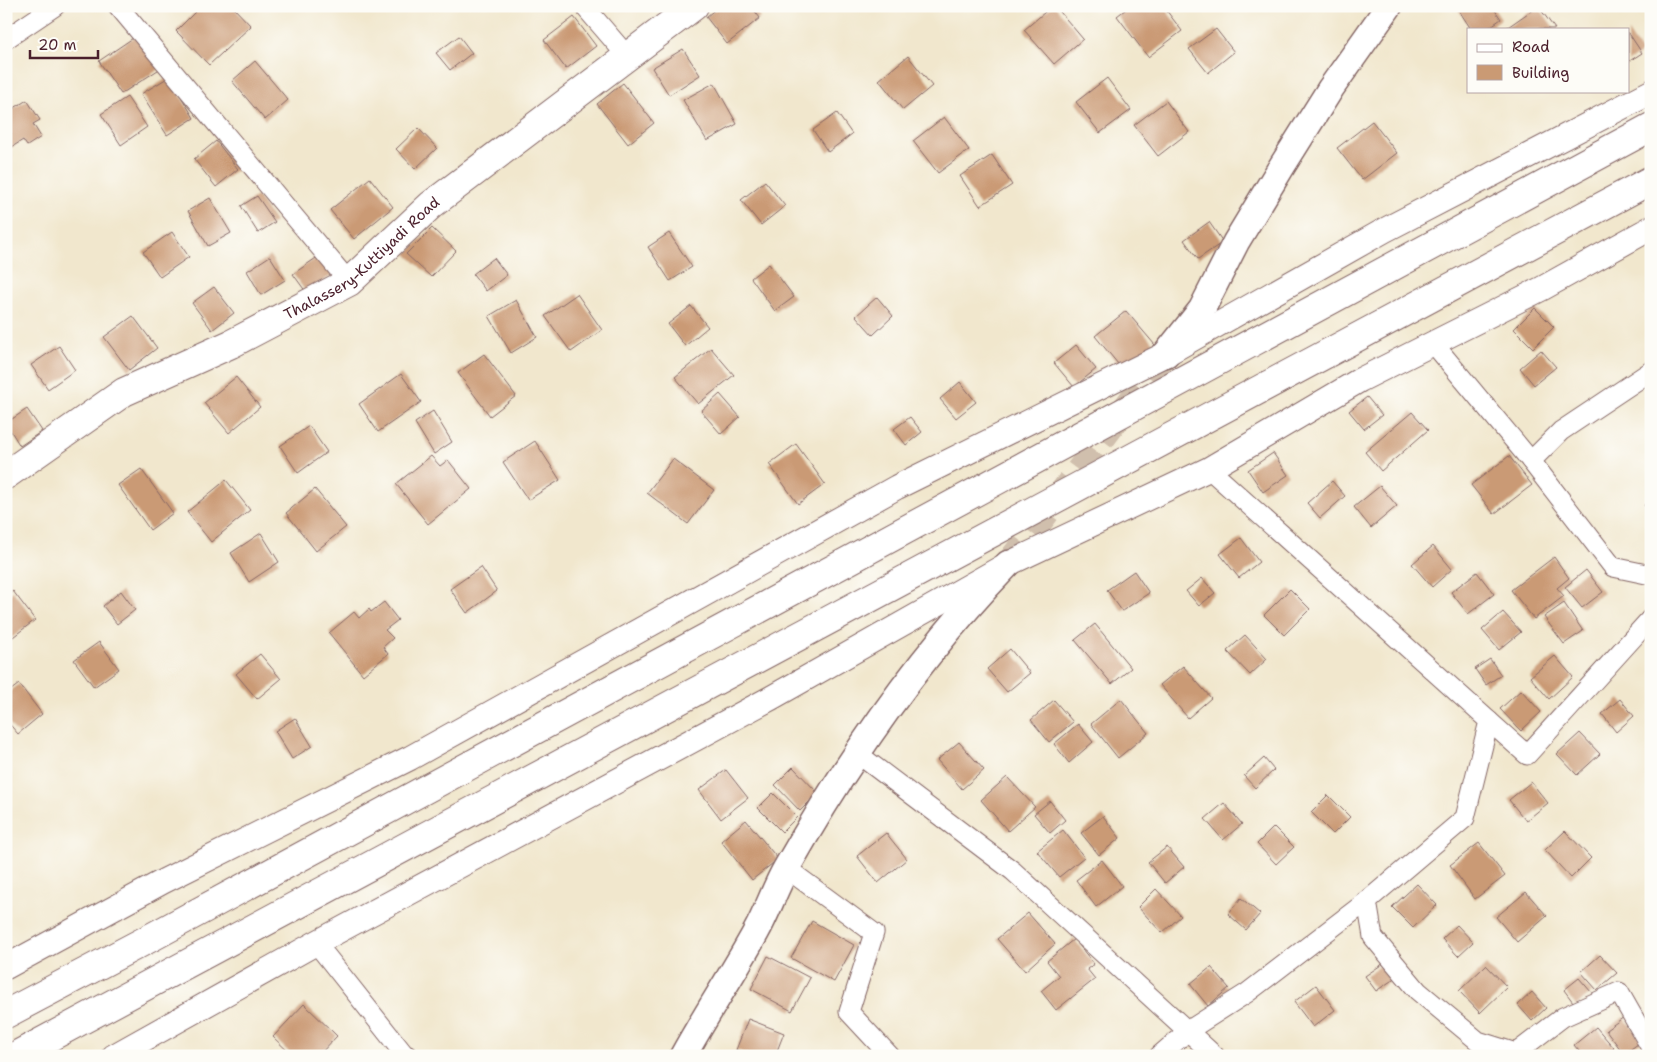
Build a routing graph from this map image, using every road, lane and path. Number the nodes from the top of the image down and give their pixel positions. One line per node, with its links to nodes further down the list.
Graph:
1 (55, 6): 6 (street)
2 (118, 6): 12 (street)
3 (584, 6): 7 (street)
4 (694, 6): 7 (main road, Thalassery-Kuttiyadi Road)
5 (1389, 6): 14 (main road)
6 (6, 39)
7 (628, 56): 12 (main road, Thalassery-Kuttiyadi Road)
8 (1651, 92): 14 (street)
9 (1651, 127): 28 (main road)
10 (1651, 180): 31 (main road)
11 (1651, 228): 13 (street)
12 (349, 282): 18 (main road, Thalassery-Kuttiyadi Road)
13 (1433, 343): 16 (street); 17 (street)
14 (1166, 354): 27 (street)
15 (1651, 371): 16 (street)
16 (1531, 461): 20 (street)
17 (1209, 469): 19 (street); 22 (street)
18 (6, 475)
19 (1008, 564): 23 (main road); 26 (street)
20 (1651, 575)
21 (1651, 618): 22 (street)
22 (1489, 721): 25 (street)
23 (858, 754): 24 (main road); 29 (street)
24 (786, 868): 34 (main road); 35 (street)
25 (1367, 901): 29 (street); 30 (street)
26 (316, 943): 32 (street); 33 (street)
27 (6, 967)
28 (6, 1014)
29 (1189, 1030): 36 (street); 37 (street)
30 (1651, 1048)
31 (15, 1056)
32 (114, 1056)
33 (408, 1056)
34 (682, 1056)
35 (890, 1056)
36 (1159, 1056)
37 (1215, 1056)

